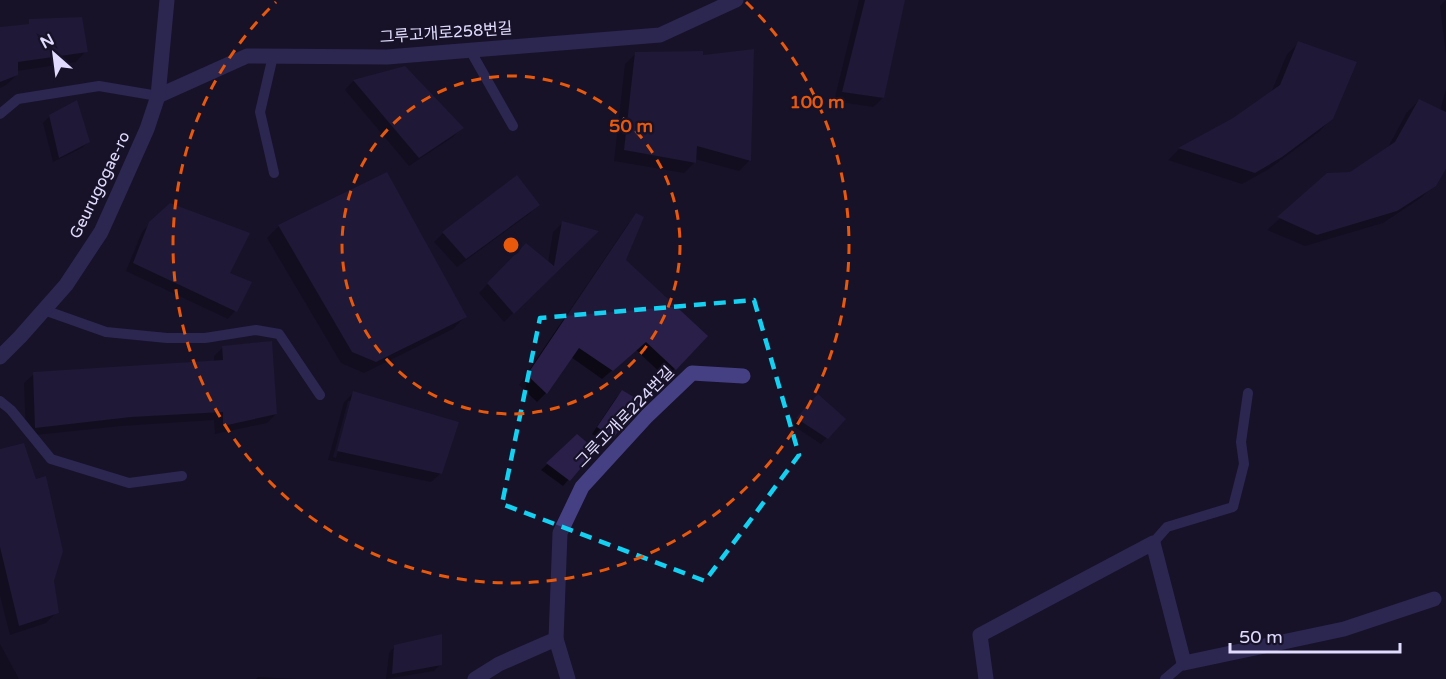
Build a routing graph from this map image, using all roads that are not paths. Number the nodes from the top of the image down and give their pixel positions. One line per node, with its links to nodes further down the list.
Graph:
1 (167, 0): 5 (street, Geurugogae-ro)
2 (736, 0): 3 (street, 그루고개로258번길)
3 (470, 50): 4 (street, 그루고개로258번길); 7 (lane)
4 (273, 56): 5 (street, 그루고개로258번길); 8 (lane)
5 (158, 96): 6 (lane); 9 (street, Geurugogae-ro)
6 (0, 114)
7 (513, 126)
8 (274, 173)
9 (44, 310): 10 (street, Geurugogae-ro); 13 (lane)
10 (0, 357)
11 (743, 376): 18 (street, 그루고개로224번길)
12 (1248, 393): 16 (lane)
13 (320, 395)
14 (0, 401): 15 (lane)
15 (182, 476)
16 (1154, 543): 19 (street); 22 (street)
17 (1434, 599): 19 (street)
18 (556, 639): 20 (street); 21 (street, 그루고개로224번길)
19 (1184, 663): 23 (lane)
20 (475, 679)
21 (568, 679)
22 (986, 679)
23 (1166, 679)

